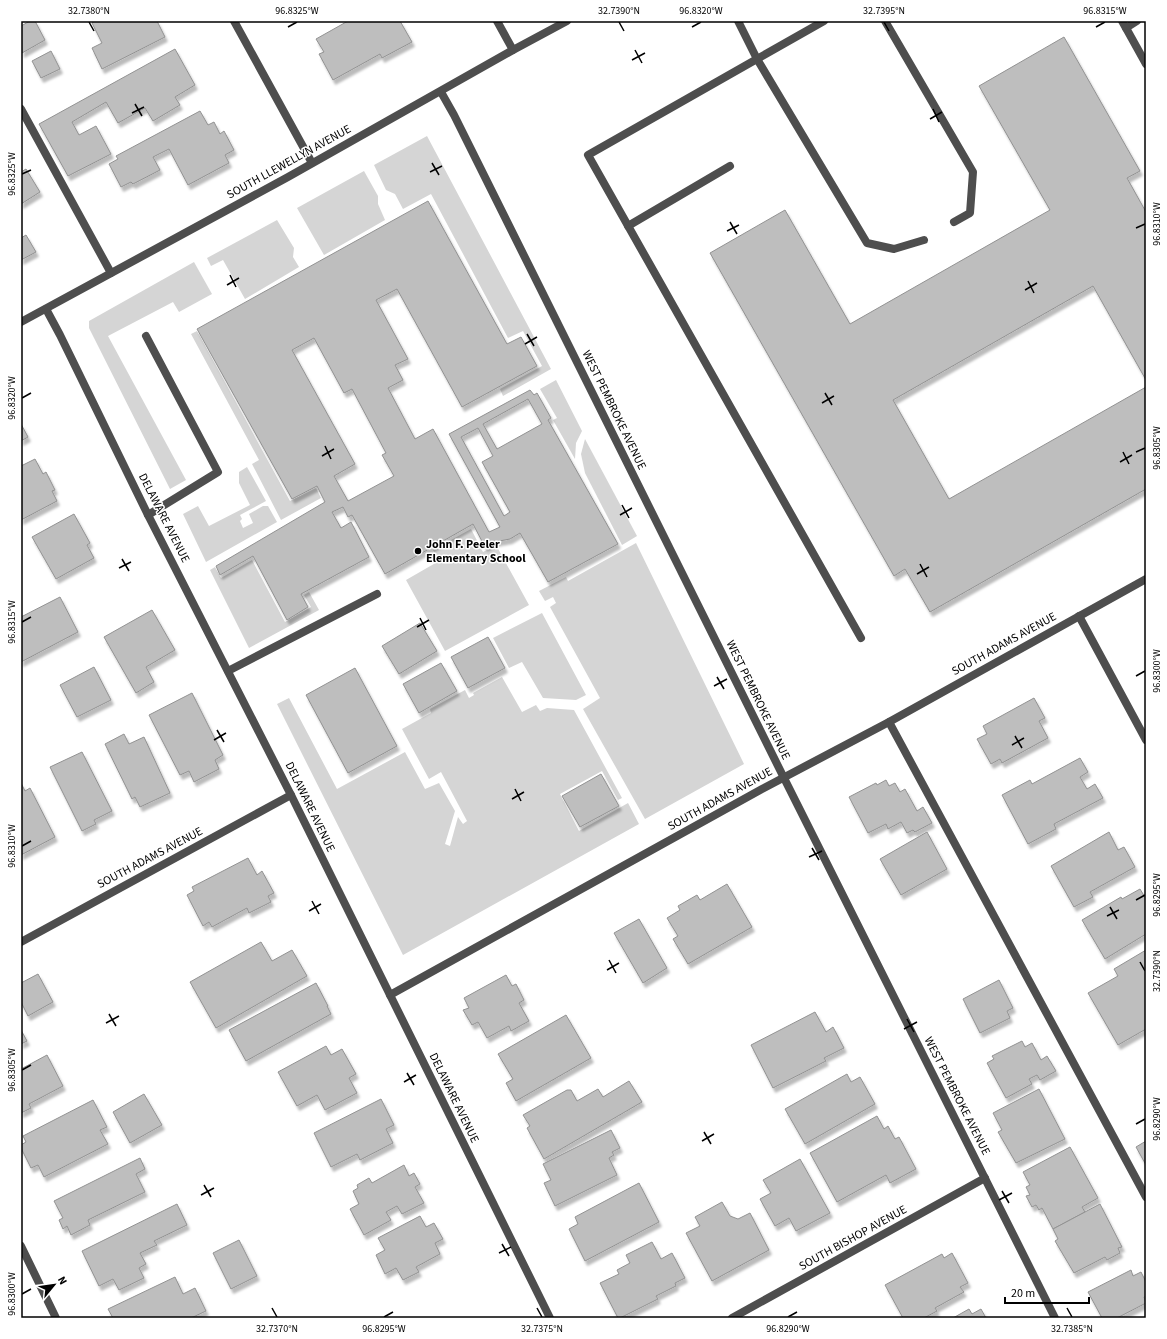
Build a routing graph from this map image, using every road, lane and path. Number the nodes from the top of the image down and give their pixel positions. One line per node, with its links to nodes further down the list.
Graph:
1 (234, 21): 14 (street)
2 (497, 21): 9 (street)
3 (567, 21): 9 (street, SOUTH LLEWELLYN AVENUE)
4 (738, 21): 10 (street)
5 (824, 21): 10 (street)
6 (885, 21): 16 (street)
7 (1137, 21): 8 (street)
8 (1124, 24): 11 (street)
9 (513, 50): 12 (street, SOUTH LLEWELLYN AVENUE)
10 (757, 59): 17 (street); 18 (street)
11 (1146, 64)
12 (441, 92): 14 (street, SOUTH LLEWELLYN AVENUE); 31 (street, WEST PEMBROKE AVENUE)
13 (21, 109): 19 (street)
14 (312, 163): 19 (street, SOUTH LLEWELLYN AVENUE)
15 (730, 166): 17 (street)
16 (954, 222)
17 (628, 226): 27 (street)
18 (924, 240)
19 (111, 273): 20 (street, SOUTH LLEWELLYN AVENUE)
20 (46, 309): 21 (street, SOUTH LLEWELLYN AVENUE); 23 (street, DELAWARE AVENUE)
21 (21, 322)
22 (146, 336): 23 (street)
23 (148, 515): 28 (street, DELAWARE AVENUE)
24 (1146, 579): 26 (street, SOUTH ADAMS AVENUE)
25 (377, 594): 28 (street)
26 (1079, 616): 29 (street, SOUTH ADAMS AVENUE); 30 (street)
27 (861, 638)
28 (228, 671): 32 (street, DELAWARE AVENUE)
29 (889, 722): 31 (street, SOUTH ADAMS AVENUE); 36 (street)
30 (1146, 740)
31 (784, 778): 34 (street, SOUTH ADAMS AVENUE); 35 (street, WEST PEMBROKE AVENUE)
32 (291, 795): 33 (street, SOUTH ADAMS AVENUE); 34 (street, DELAWARE AVENUE)
33 (21, 942)
34 (390, 995): 39 (street, DELAWARE AVENUE)
35 (985, 1178): 40 (street, SOUTH BISHOP AVENUE); 41 (street, WEST PEMBROKE AVENUE)
36 (1146, 1197)
37 (21, 1246): 38 (street)
38 (56, 1318)
39 (550, 1318)
40 (732, 1318)
41 (1055, 1318)

